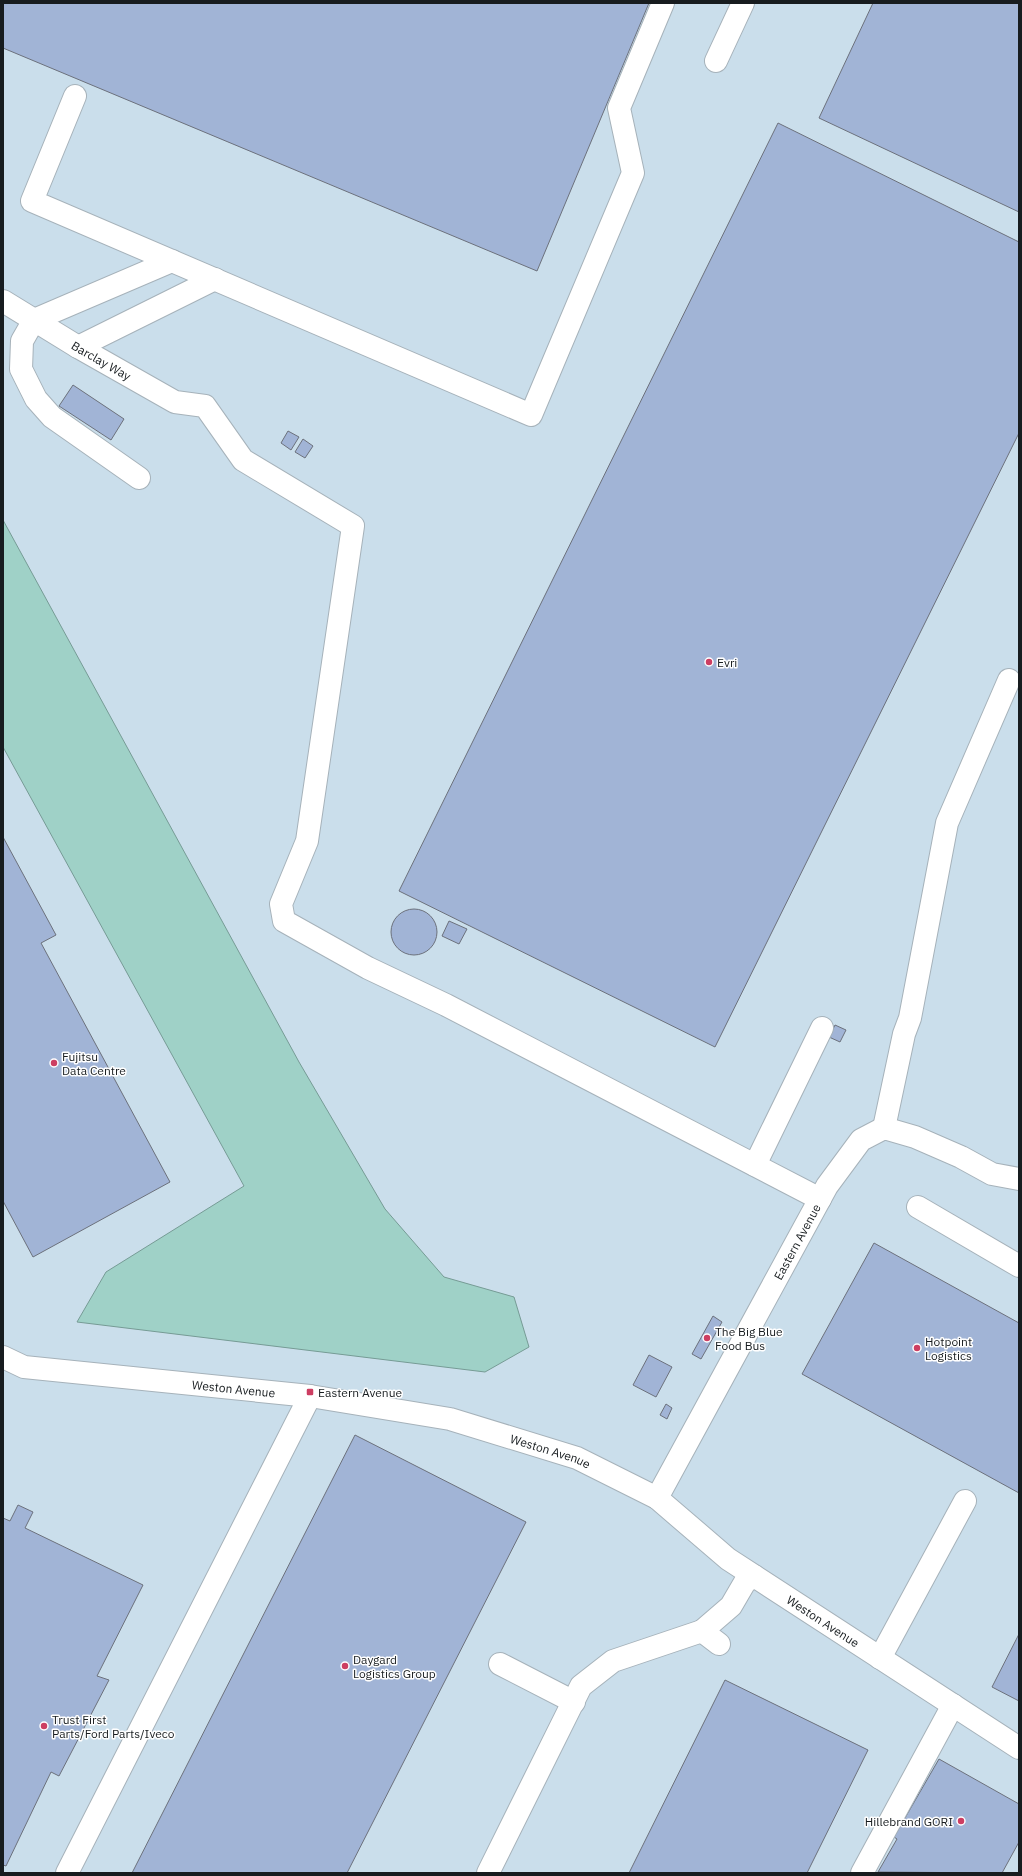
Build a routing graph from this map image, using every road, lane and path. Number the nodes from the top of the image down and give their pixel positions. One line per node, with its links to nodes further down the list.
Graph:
1 (663, 3): 6 (street)
2 (742, 3): 3 (street)
3 (716, 61)
4 (75, 96): 5 (street)
5 (172, 261): 6 (street); 8 (street)
6 (215, 279): 9 (street)
7 (3, 301): 8 (street, Barclay Way)
8 (34, 320): 9 (street, Barclay Way); 10 (street)
9 (78, 347): 14 (street, Barclay Way)
10 (139, 478)
11 (1009, 680): 13 (street)
12 (822, 1028): 14 (street)
13 (884, 1128): 15 (street); 16 (street, Eastern Avenue)
14 (754, 1165): 16 (street)
15 (1019, 1179)
16 (820, 1199): 21 (street, Eastern Avenue)
17 (918, 1207): 18 (street)
18 (1019, 1266)
19 (3, 1357): 20 (street, Weston Avenue)
20 (310, 1396): 21 (street, Weston Avenue); 31 (street)
21 (657, 1498): 23 (street, Weston Avenue)
22 (965, 1501): 26 (street)
23 (754, 1576): 24 (street); 26 (street, Weston Avenue)
24 (702, 1630): 25 (street); 28 (street)
25 (718, 1644)
26 (880, 1658): 29 (street, Weston Avenue)
27 (500, 1664): 28 (street)
28 (574, 1702): 32 (street)
29 (953, 1705): 30 (street, Weston Avenue); 33 (street)
30 (1019, 1748)
31 (67, 1873)
32 (488, 1873)
33 (862, 1873)

